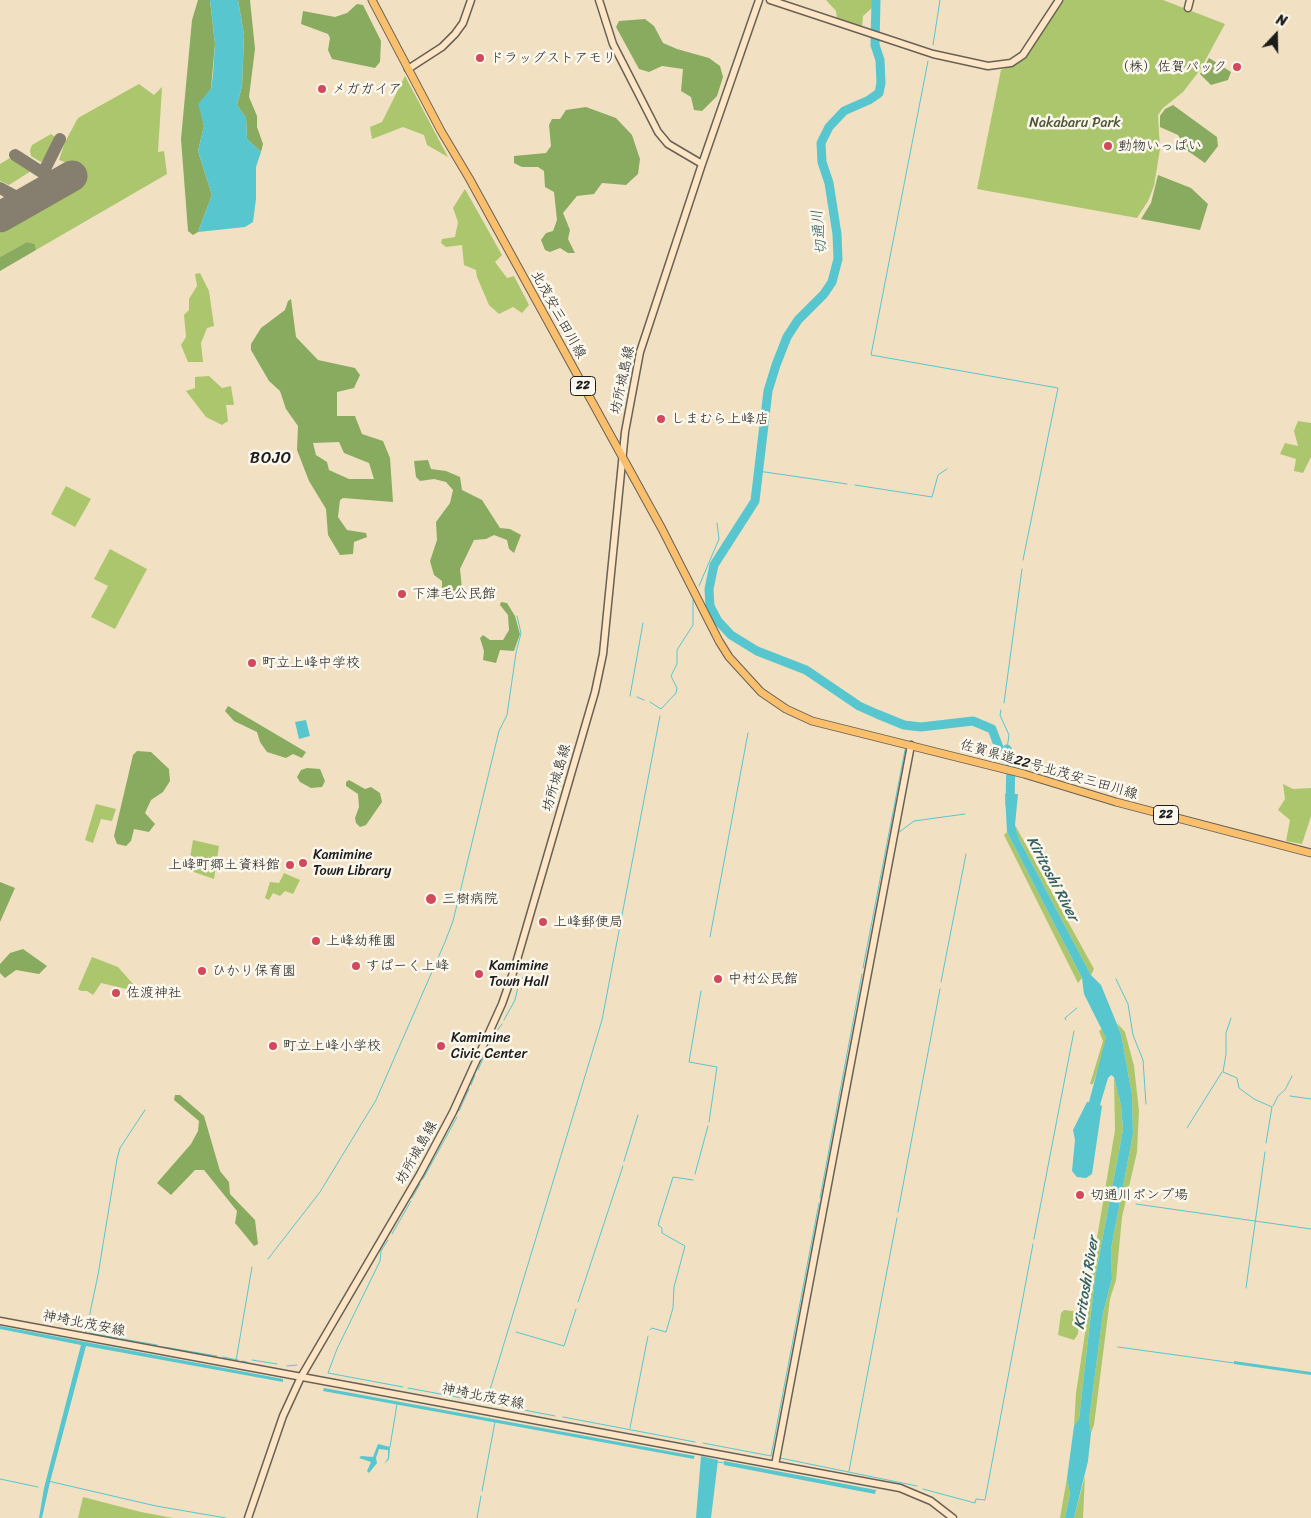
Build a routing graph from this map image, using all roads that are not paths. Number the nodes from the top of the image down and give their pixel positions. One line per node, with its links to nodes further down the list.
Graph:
1 (372, 0): 9 (main road, 北茂安三田川線 / 22)
2 (471, 0): 9 (main road)
3 (599, 0): 10 (main road)
4 (759, 0): 10 (main road, 坊所城島線)
5 (770, 0): 6 (main road)
6 (1059, 0)
7 (1190, 0): 8 (main road)
8 (1188, 8)
9 (408, 69): 11 (main road, 北茂安三田川線 / 22)
10 (702, 164): 11 (main road, 坊所城島線)
11 (622, 457): 12 (main road, 北茂安三田川線 / 22); 16 (main road, 坊所城島線)
12 (838, 728): 13 (main road, 佐賀県道22号北茂安三田川線 / 22)
13 (911, 745): 14 (main road, 佐賀県道22号北茂安三田川線 / 22); 17 (main road)
14 (1311, 853)
15 (0, 1321): 16 (main road, 神埼北茂安線)
16 (301, 1377): 17 (main road, 神埼北茂安線); 18 (main road, 坊所城島線)
17 (775, 1464): 19 (main road, 神埼北茂安線)
18 (248, 1518)
19 (953, 1518)

